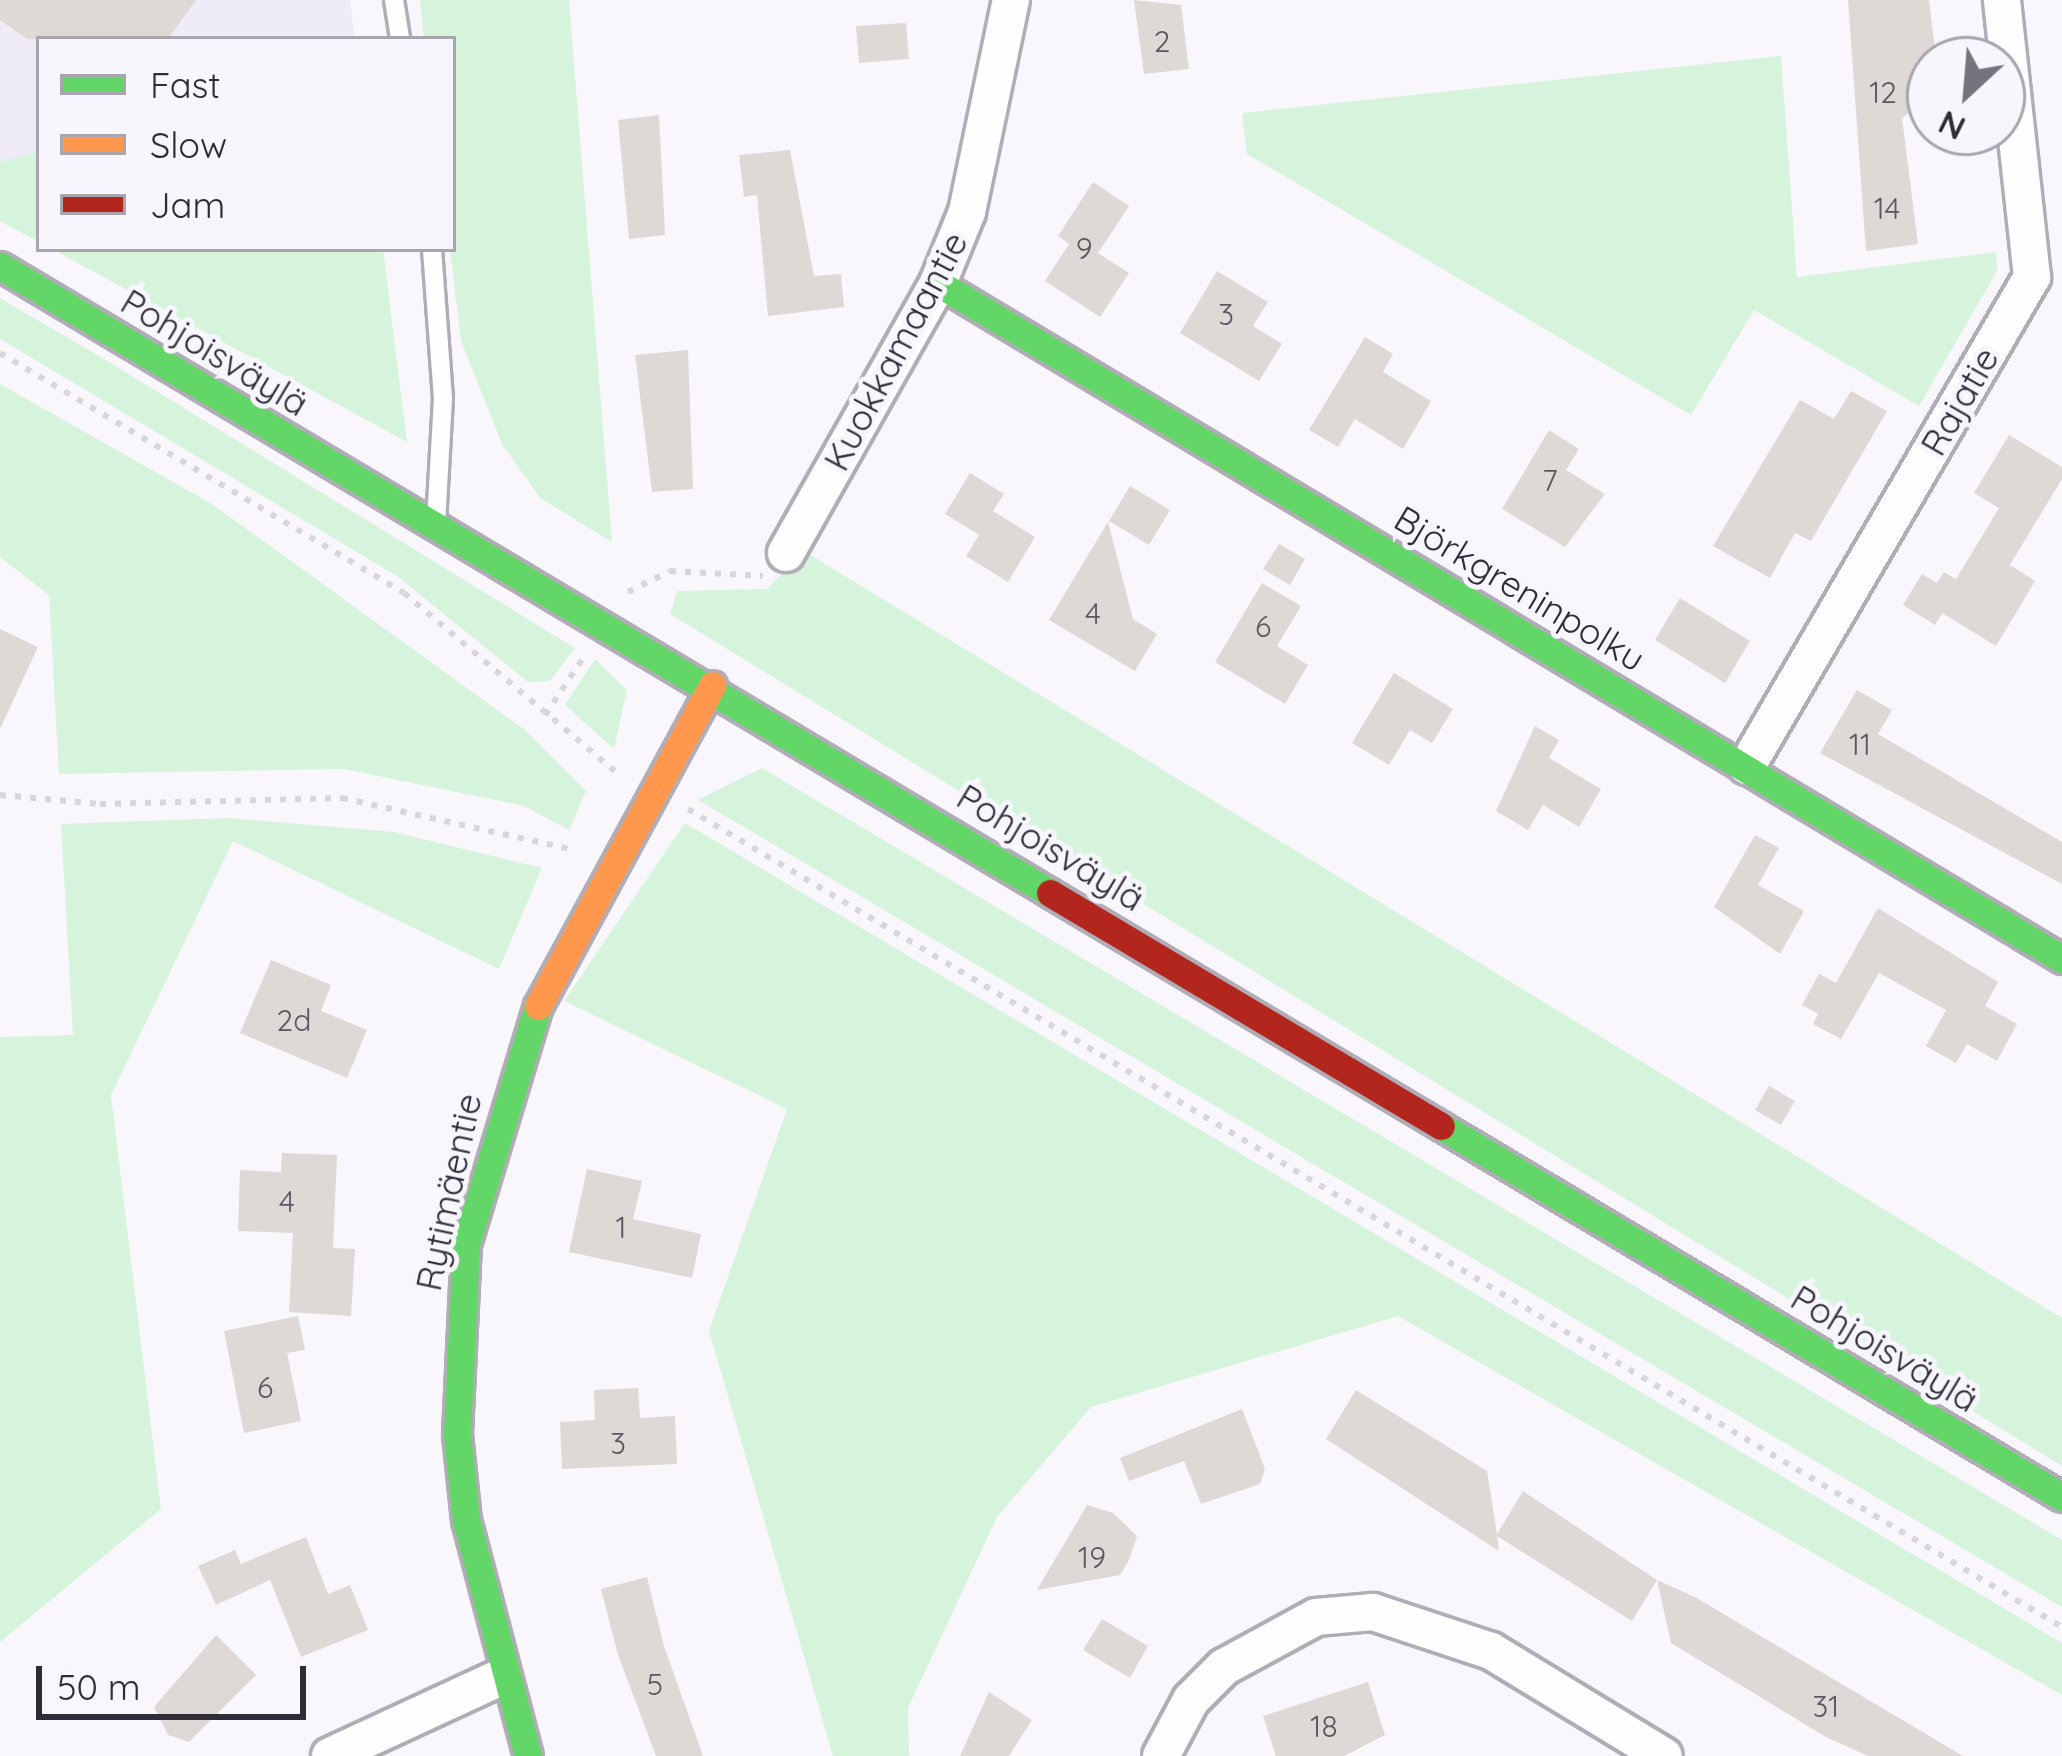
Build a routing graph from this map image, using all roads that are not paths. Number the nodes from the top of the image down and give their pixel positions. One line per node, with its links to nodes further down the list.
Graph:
1 (394, 0): 4 (lane)
2 (1011, 0): 8 (street, Kuokkamaantie)
3 (2002, 0): 7 (street, Rajatie)
4 (400, 36)
5 (432, 252): 9 (lane)
6 (0, 266): 9 (street, Pohjoisväylä)
7 (2047, 277): 12 (street, Rajatie)
8 (938, 283): 10 (street, Kuokkamaantie); 12 (street, Björkgreninpolku)
9 (436, 527): 11 (street, Pohjoisväylä)
10 (786, 553)
11 (712, 686): 14 (street, Pohjoisväylä); 15 (street, Rytimäentie)
12 (1747, 766): 13 (street, Björkgreninpolku)
13 (2062, 958)
14 (2062, 1497)
15 (501, 1677): 16 (street); 17 (street, Rytimäentie)
16 (330, 1756)
17 (528, 1756)
18 (1161, 1756): 19 (street)
19 (1664, 1756)

